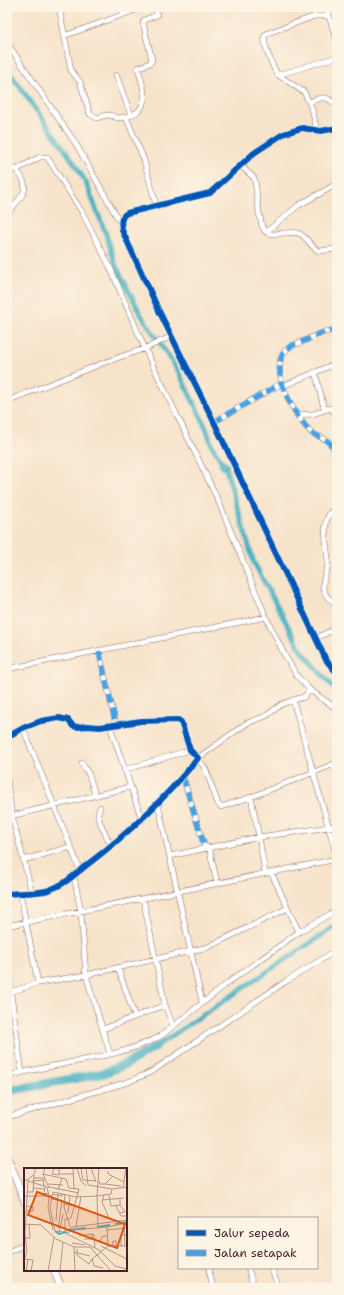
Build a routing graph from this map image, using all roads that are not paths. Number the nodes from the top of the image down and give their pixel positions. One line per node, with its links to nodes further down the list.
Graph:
1 (59, 7): 6 (street)
2 (144, 7): 6 (street)
3 (155, 7): 14 (street)
4 (326, 7): 5 (street)
5 (329, 16): 7 (street); 11 (street)
6 (64, 36): 14 (street)
7 (337, 41)
8 (7, 43): 23 (street)
9 (337, 57): 11 (street)
10 (116, 75): 14 (street)
11 (278, 75): 13 (street)
12 (337, 100): 13 (street)
13 (309, 102): 16 (street)
14 (128, 116): 21 (street)
15 (337, 128): 16 (street)
16 (317, 131): 18 (street)
17 (7, 164): 19 (street)
18 (240, 165): 21 (street); 24 (street)
19 (16, 170): 22 (street); 28 (street)
20 (337, 184): 24 (street)
21 (156, 205): 23 (street)
22 (7, 214)
23 (120, 222): 27 (street)
24 (266, 232): 25 (street)
25 (337, 249)
26 (337, 335): 31 (street)
27 (171, 336): 28 (street); 36 (street)
28 (146, 348): 32 (street); 40 (street)
29 (337, 363): 30 (street)
30 (315, 372): 31 (street); 33 (street)
31 (282, 385): 34 (street); 36 (street)
32 (7, 400)
33 (332, 407): 34 (street); 35 (street)
34 (297, 414): 37 (street)
35 (337, 417)
36 (214, 422): 42 (street)
37 (337, 454)
38 (337, 507): 39 (street)
39 (337, 608)
40 (266, 617): 43 (street); 46 (street)
41 (337, 628): 42 (street)
42 (316, 638): 45 (street)
43 (99, 651): 44 (street); 49 (street)
44 (7, 669)
45 (337, 673)
46 (310, 690): 47 (street); 48 (street)
47 (293, 700): 54 (street); 58 (street)
48 (337, 709)
49 (116, 725): 50 (street); 53 (street)
50 (110, 726): 51 (street); 57 (street)
51 (23, 728): 52 (street); 65 (street)
52 (7, 737)
53 (190, 750): 54 (street); 57 (street)
54 (198, 758): 59 (street); 63 (street)
55 (82, 763): 62 (street)
56 (337, 763): 58 (street)
57 (124, 770): 61 (street)
58 (312, 772): 63 (street); 70 (street)
59 (183, 777): 64 (street); 74 (street)
60 (7, 780): 67 (street)
61 (130, 787): 62 (street); 68 (street)
62 (95, 795): 65 (street)
63 (251, 797): 71 (street)
64 (158, 804): 68 (street); 75 (street)
65 (55, 805): 67 (street); 73 (street)
66 (100, 807): 72 (street)
67 (10, 816): 77 (street)
68 (142, 820): 72 (street)
69 (337, 826): 70 (street)
70 (329, 828): 71 (street); 76 (street)
71 (259, 837): 74 (street); 80 (street)
72 (111, 846): 78 (street)
73 (71, 847): 77 (street); 78 (street)
74 (207, 847): 75 (street); 82 (street)
75 (170, 856): 83 (street)
76 (337, 858): 79 (street)
77 (23, 860): 85 (street)
78 (80, 870): 81 (street)
79 (271, 872): 80 (street); 88 (street)
80 (265, 873): 82 (street)
81 (74, 876): 85 (street); 90 (street)
82 (217, 883): 83 (street)
83 (178, 891): 87 (street); 95 (street)
84 (20, 893): 85 (street); 86 (street); 91 (street)
85 (32, 893)
86 (7, 894)
87 (143, 898): 90 (street); 96 (street)
88 (288, 908): 93 (street); 95 (street)
89 (337, 910): 93 (street)
90 (81, 912): 91 (street); 99 (street)
91 (26, 923): 92 (street); 100 (street)
92 (7, 926)
93 (299, 932): 102 (street)
94 (337, 950): 110 (street)
95 (190, 952): 96 (street); 102 (street)
96 (156, 960): 98 (street); 103 (street)
97 (7, 966): 101 (street)
98 (118, 968): 99 (street); 104 (street)
99 (86, 975): 100 (street); 106 (street)
100 (38, 983): 101 (street)
101 (9, 993): 108 (street)
102 (202, 1002): 105 (street)
103 (165, 1005): 104 (street); 105 (street)
104 (135, 1017): 106 (street)
105 (172, 1026): 107 (street)
106 (103, 1029): 107 (street)
107 (110, 1054): 108 (street)
108 (22, 1072): 109 (street)
109 (7, 1076)
110 (7, 1117)
111 (7, 1159): 112 (street)
112 (24, 1200)
113 (24, 1245): 114 (street)
114 (7, 1251)
115 (210, 1269): 120 (street)
116 (248, 1269): 121 (street)
117 (271, 1269): 122 (street)
118 (54, 1271): 119 (street)
119 (61, 1288)
120 (213, 1288)
121 (254, 1288)
122 (279, 1288)

